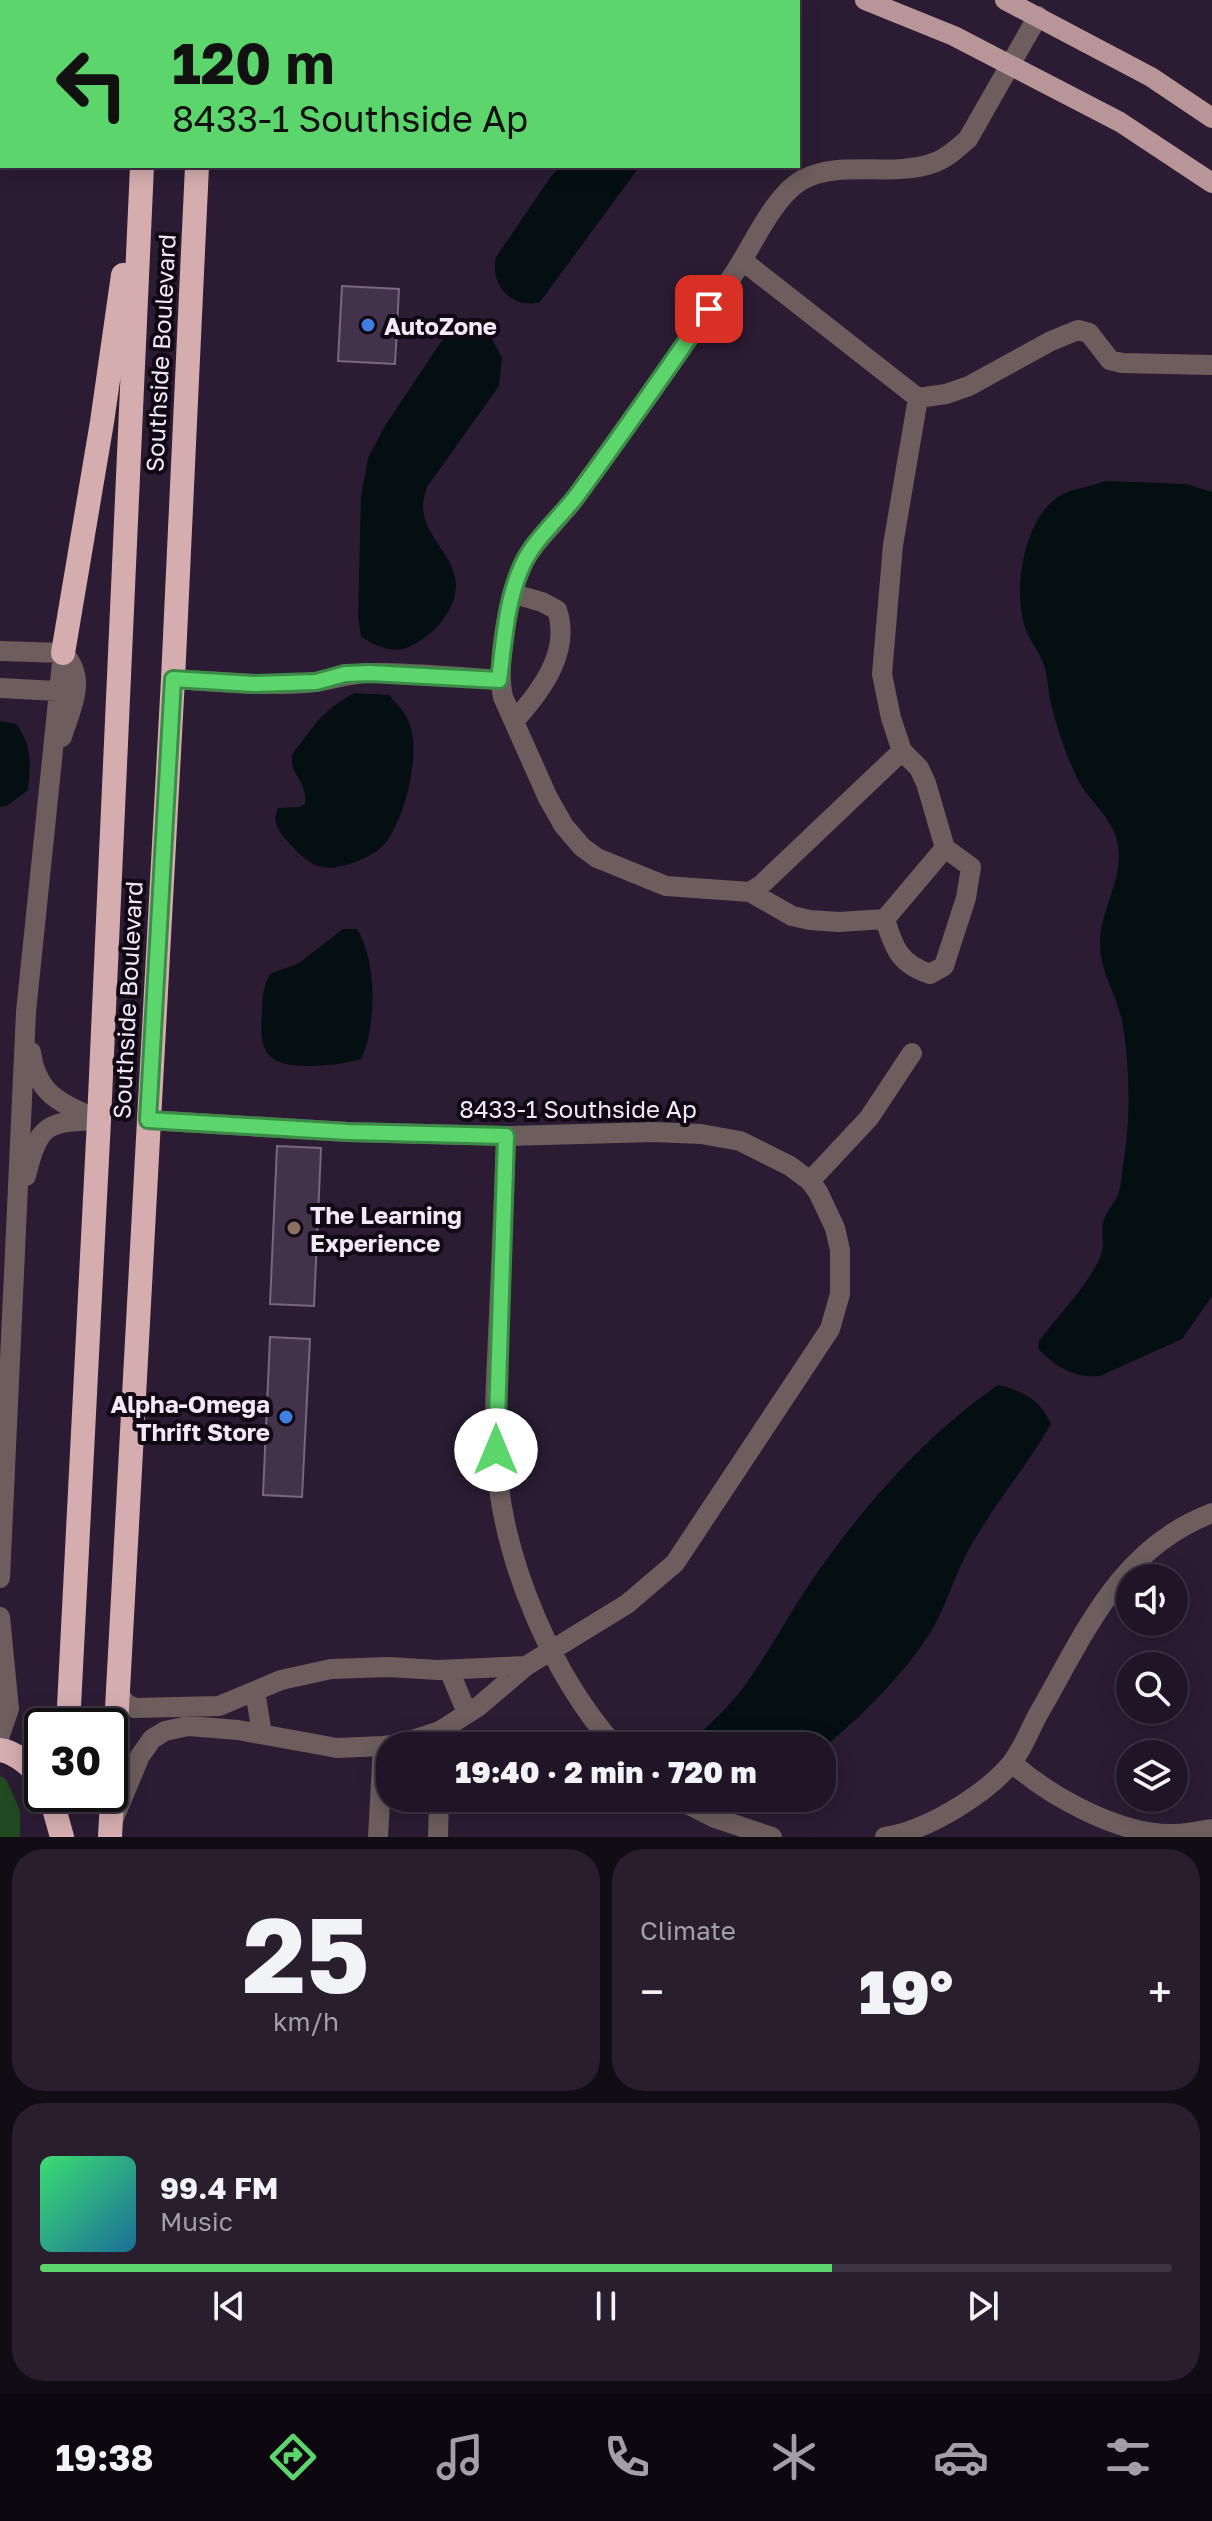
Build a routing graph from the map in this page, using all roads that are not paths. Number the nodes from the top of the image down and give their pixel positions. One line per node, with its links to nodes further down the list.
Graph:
1 (865, 0): 4 (main road)
2 (1005, 0): 3 (main road)
3 (1038, 16): 4 (street); 5 (main road)
4 (1011, 66): 9 (main road); 10 (street)
5 (1212, 118)
6 (140, 168): 15 (highway)
7 (140, 168): 28 (highway, Southside Boulevard)
8 (197, 168): 16 (highway, Southside Boulevard)
9 (1212, 183)
10 (743, 261): 12 (street); 13 (street)
11 (1212, 365): 12 (street)
12 (918, 398): 21 (street)
13 (514, 594): 17 (street); 20 (street)
14 (0, 651): 15 (street)
15 (63, 653): 19 (street); 22 (street)
16 (173, 679): 17 (street); 29 (highway, Southside Boulevard)
17 (499, 680): 20 (street)
18 (0, 688): 19 (street)
19 (57, 691): 22 (street)
20 (515, 720): 24 (street)
21 (902, 751): 23 (street); 24 (street)
22 (49, 779): 26 (street)
23 (945, 848): 25 (street); 25 (street)
24 (750, 892): 25 (street)
25 (885, 919)
26 (26, 1012): 28 (street); 32 (street)
27 (912, 1053): 31 (street)
28 (99, 1120): 32 (street); 41 (highway, Southside Boulevard)
29 (148, 1120): 30 (street, 8433-1 Southside Ap); 39 (highway, Southside Boulevard)
30 (506, 1136): 31 (street, 8433-1 Southside Ap); 36 (street)
31 (810, 1181): 36 (street, 8433-1 Southside Ap)
32 (15, 1219): 34 (street)
33 (1212, 1513): 50 (street)
34 (0, 1578)
35 (0, 1617): 46 (street)
36 (551, 1653): 37 (street, 8433-1 Southside Ap); 44 (street)
37 (526, 1666): 38 (street, 8433-1 Southside Ap); 42 (street, 8433-1 Southside Ap)
38 (449, 1670): 40 (street, 8433-1 Southside Ap); 42 (street)
39 (117, 1691): 40 (street, 8433-1 Southside Ap); 57 (highway, Southside Boulevard)
40 (255, 1691): 45 (street)
41 (69, 1708)
42 (467, 1713): 43 (street, 8433-1 Southside Ap)
43 (446, 1732)
44 (605, 1732)
45 (262, 1734): 47 (street, 8433-1 Southside Ap); 57 (street, 8433-1 Southside Ap)
46 (0, 1735)
47 (376, 1746)
48 (0, 1750): 49 (highway)
49 (24, 1762)
50 (1012, 1763): 56 (street); 62 (street)
51 (55, 1812): 58 (highway)
52 (63, 1812): 58 (highway)
53 (379, 1812): 59 (street)
54 (439, 1812): 60 (street)
55 (703, 1812): 61 (street)
56 (1212, 1829)
57 (110, 1832)
58 (62, 1837)
59 (378, 1837)
60 (438, 1837)
61 (772, 1837)
62 (885, 1837)

